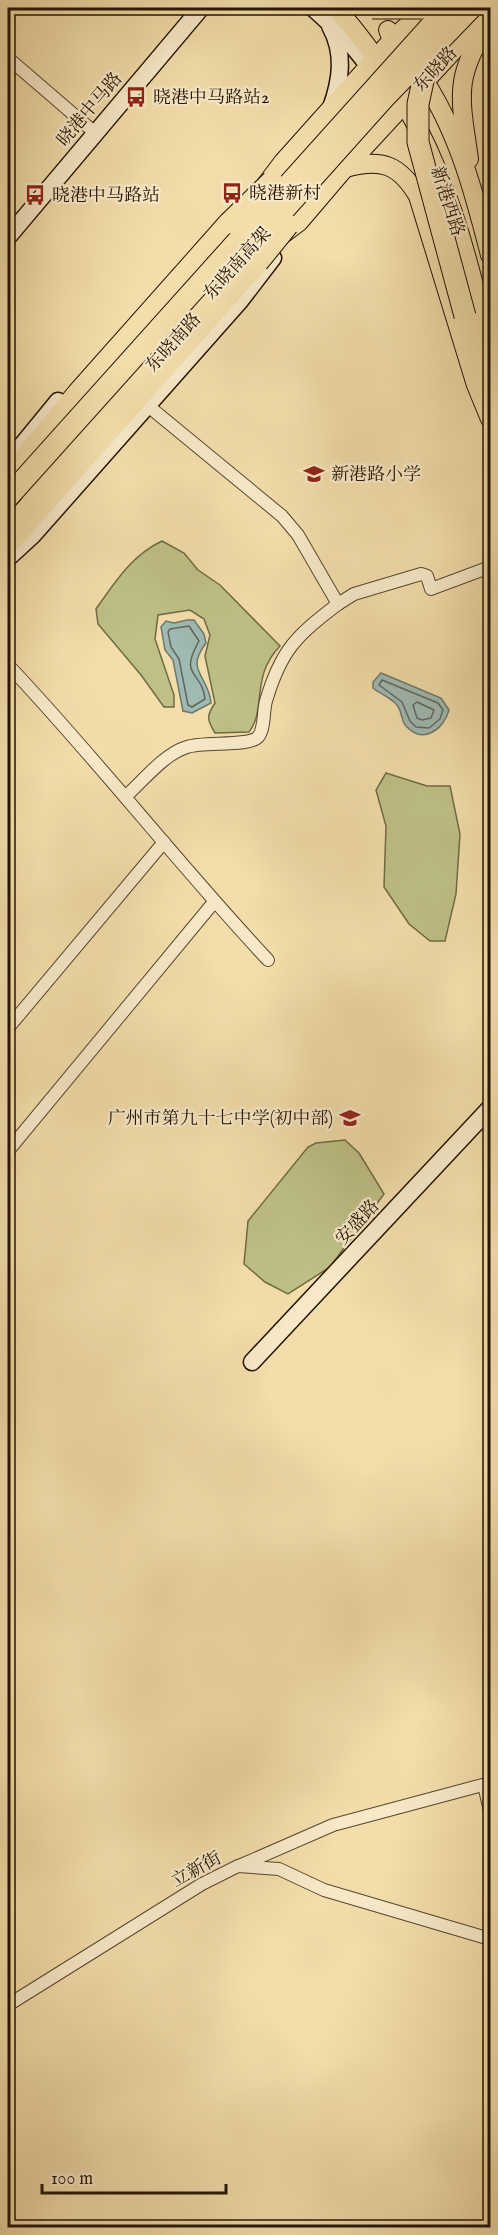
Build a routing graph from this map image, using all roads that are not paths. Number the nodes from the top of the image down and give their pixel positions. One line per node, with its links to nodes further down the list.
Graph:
1 (201, 8): 17 (street, 晓港中马路)
2 (370, 8): 3 (highway, bridge); 11 (main road, 新港西路)
3 (421, 8)
4 (426, 8): 11 (main road)
5 (447, 8): 13 (highway, 东晓南高架, bridge)
6 (453, 8): 29 (highway, bridge)
7 (471, 8): 13 (highway, 东晓南高架, bridge)
8 (323, 9): 13 (main road); 15 (street)
9 (490, 11): 14 (main road, 东晓路)
10 (490, 21): 21 (main road)
11 (392, 36): 13 (main road); 14 (main road, 新港西路)
12 (8, 58): 17 (street)
13 (387, 83): 14 (main road, 东晓路); 14 (main road); 15 (main road, 东晓南路); 18 (main road, 新港西路); 20 (main road, 东晓南路); 25 (main road, 东晓南路); 33 (highway, bridge); 35 (highway, 东晓南高架, bridge); 36 (highway, 东晓南高架, bridge); 38 (highway, bridge)
14 (422, 83): 16 (main road, 新港西路)
15 (330, 110): 19 (main road, 东晓南路)
16 (450, 130): 18 (main road); 21 (main road, 新港西路)
17 (94, 132): 24 (street, 晓港中马路)
18 (427, 142): 28 (main road, 新港西路)
19 (283, 162): 23 (main road, 东晓南路); 32 (street, 东晓南路)
20 (345, 168): 22 (main road, 东晓南路); 31 (main road)
21 (473, 190): 26 (main road, 新港西路)
22 (299, 222): 27 (main road); 30 (street, 东晓南路)
23 (239, 223): 25 (street); 34 (main road, 东晓南路)
24 (8, 237)
25 (261, 240): 27 (main road, 东晓南路)
26 (490, 255)
27 (246, 261): 37 (main road, 东晓南路)
28 (490, 356)
29 (490, 395)
30 (147, 405): 39 (street, 东晓南路); 41 (street)
31 (490, 419)
32 (8, 462)
33 (8, 478)
34 (8, 486)
35 (8, 497)
36 (8, 524)
37 (8, 529)
38 (8, 544)
39 (8, 558)
40 (490, 567): 41 (street)
41 (338, 604): 43 (street)
42 (8, 665): 43 (street)
43 (126, 796): 44 (street)
44 (164, 842): 45 (street); 47 (street)
45 (214, 902): 46 (street); 49 (street)
46 (268, 960)
47 (8, 1028)
48 (490, 1108): 50 (street, 安盛路)
49 (8, 1151)
50 (252, 1362)
51 (487, 1784): 52 (street); 53 (street)
52 (490, 1811)
53 (238, 1866): 54 (street, 立新街); 55 (street, 立新街)
54 (490, 1939)
55 (8, 2005)

